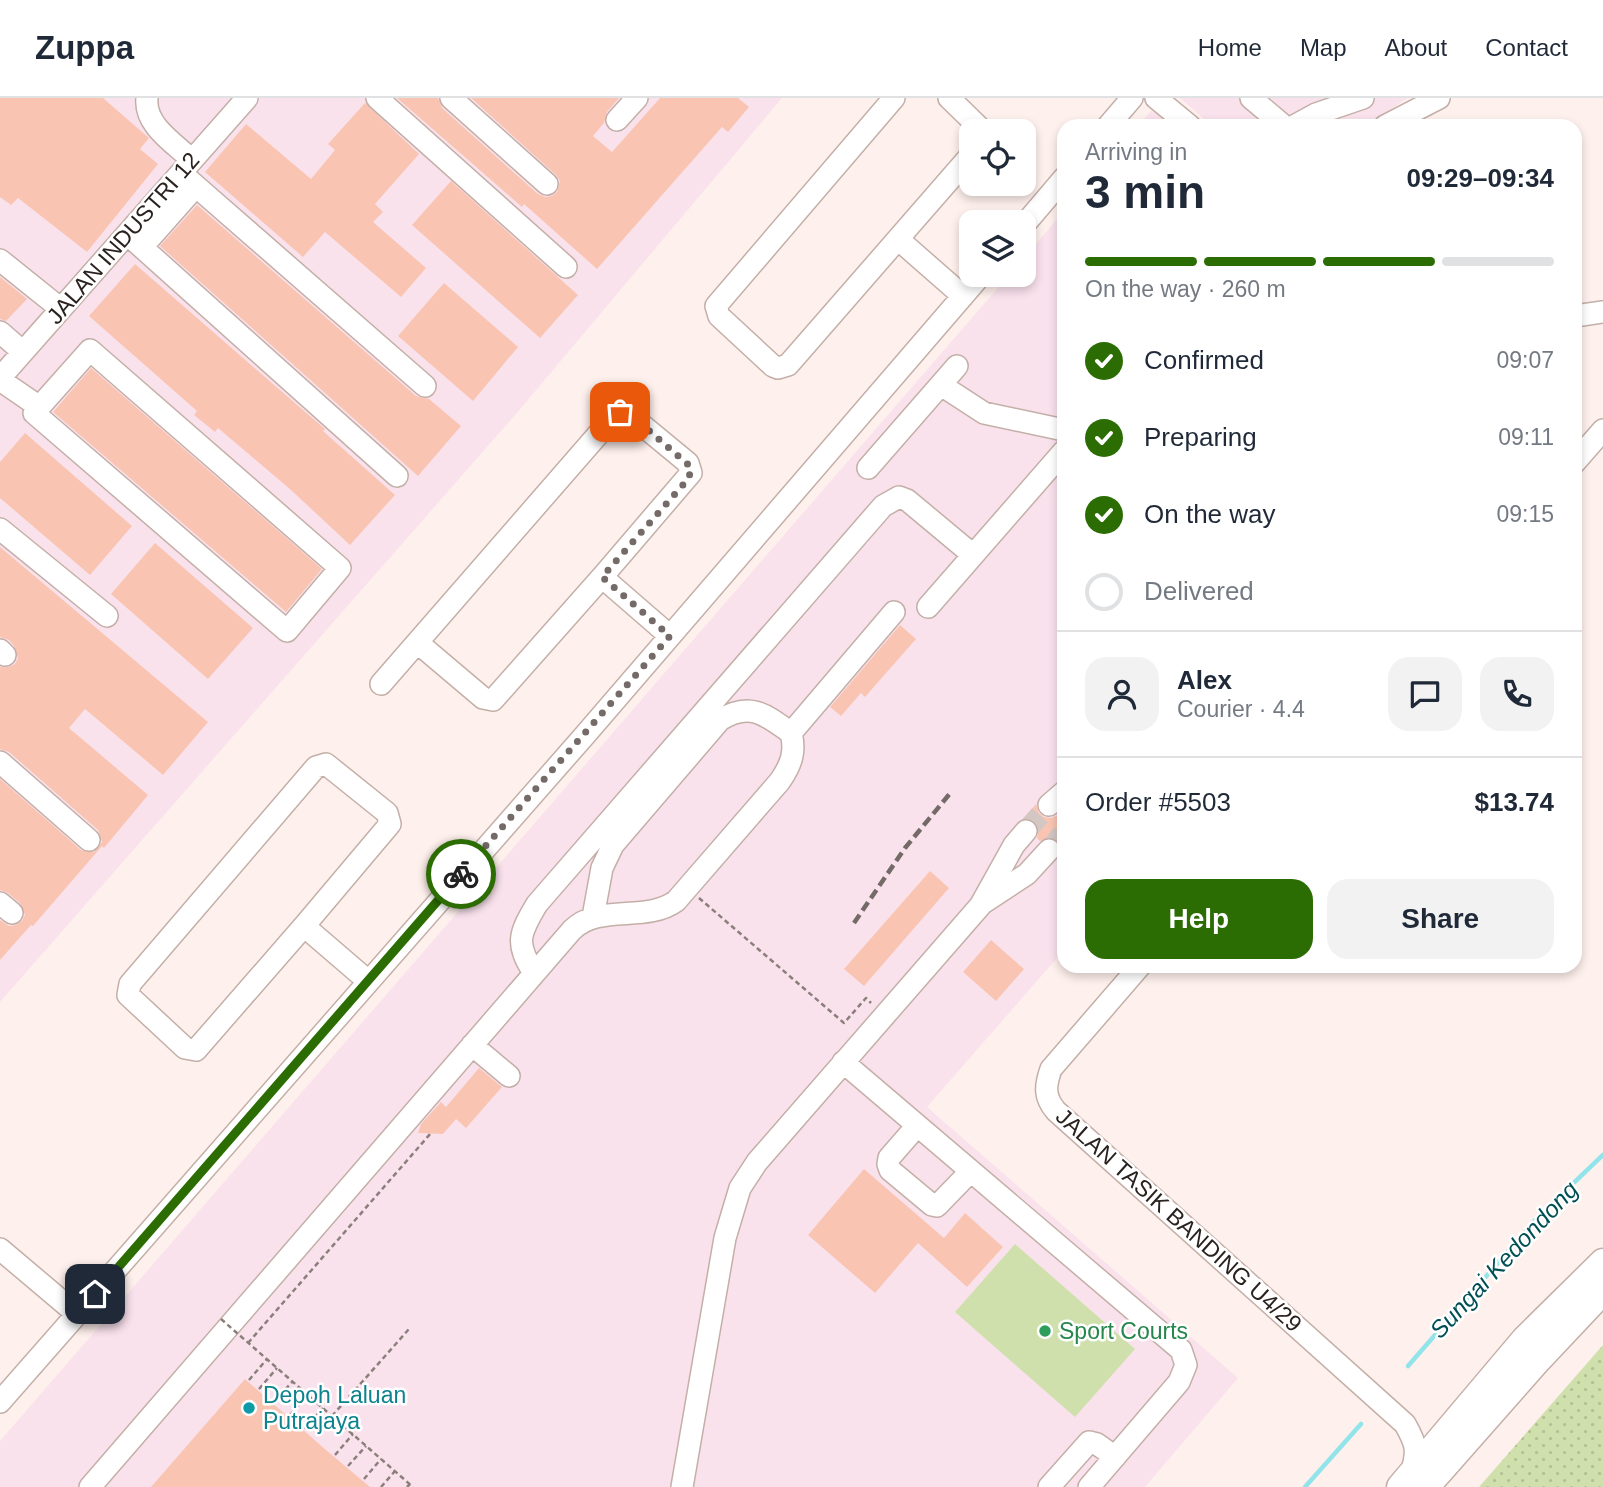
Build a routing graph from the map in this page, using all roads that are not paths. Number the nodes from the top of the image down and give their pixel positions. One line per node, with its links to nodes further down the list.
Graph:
1 (147, 98): 22 (street)
2 (247, 98): 22 (street, JALAN INDUSTRI 12)
3 (377, 98): 29 (street)
4 (451, 98): 23 (street)
5 (637, 98): 20 (street)
6 (894, 98): 26 (street)
7 (949, 98): 14 (street)
8 (1132, 98): 15 (street)
9 (1156, 98): 16 (street)
10 (1251, 98): 17 (street)
11 (1363, 98): 13 (street)
12 (1439, 98): 19 (street)
13 (1323, 106): 18 (street)
14 (971, 119)
15 (1114, 119)
16 (1182, 119)
17 (1276, 119)
18 (1304, 119)
19 (1398, 119)
20 (617, 120)
21 (959, 169): 26 (street)
22 (190, 173): 27 (street, JALAN INDUSTRI 12); 40 (street)
23 (547, 184)
24 (1057, 186): 25 (street)
25 (1036, 211)
26 (900, 240): 31 (street)
27 (134, 241): 32 (street, JALAN INDUSTRI 12); 47 (street)
28 (0, 260): 32 (street)
29 (566, 267)
30 (970, 287): 31 (street)
31 (962, 296): 54 (street)
32 (61, 309): 36 (street, JALAN INDUSTRI 12)
33 (1603, 312): 34 (street)
34 (1582, 315)
35 (0, 332): 36 (street)
36 (23, 352): 38 (street, JALAN INDUSTRI 12)
37 (957, 366): 39 (street)
38 (0, 379): 41 (street)
39 (941, 384): 42 (street); 46 (street)
40 (425, 386)
41 (38, 406): 41 (street)
42 (1057, 428)
43 (1603, 430): 44 (street)
44 (1582, 454)
45 (1057, 460): 49 (street)
46 (868, 468)
47 (397, 476)
48 (0, 529): 53 (street)
49 (973, 555): 51 (street); 65 (street)
50 (602, 577): 54 (street); 55 (street); 55 (street)
51 (928, 607)
52 (894, 612): 57 (street)
53 (107, 616)
54 (670, 636): 67 (street)
55 (418, 643): 56 (street)
56 (381, 684)
57 (791, 733): 63 (street); 63 (street)
58 (0, 762): 60 (street)
59 (1026, 831): 62 (street)
60 (89, 840)
61 (1049, 850): 62 (street)
62 (980, 906): 69 (street)
63 (593, 917): 65 (street)
64 (304, 926): 64 (street); 67 (street)
65 (534, 973): 68 (street)
66 (1134, 973): 78 (street, JALAN TASIK BANDING U4/29)
67 (368, 981): 76 (street)
68 (472, 1045): 70 (street); 82 (street)
69 (843, 1062): 71 (street); 83 (street)
70 (509, 1076)
71 (916, 1127): 72 (street); 72 (street)
72 (970, 1172): 80 (street)
73 (0, 1249): 76 (street)
74 (1603, 1262): 79 (main road)
75 (1603, 1291): 81 (main road)
76 (77, 1314): 77 (street)
77 (0, 1402)
78 (1405, 1424): 79 (street); 81 (street, JALAN TASIK BANDING U4/29)
79 (1454, 1426): 81 (main road)
80 (1115, 1457): 84 (street); 85 (street)
81 (1412, 1483)
82 (90, 1487)
83 (682, 1487)
84 (1049, 1487)
85 (1089, 1487)

